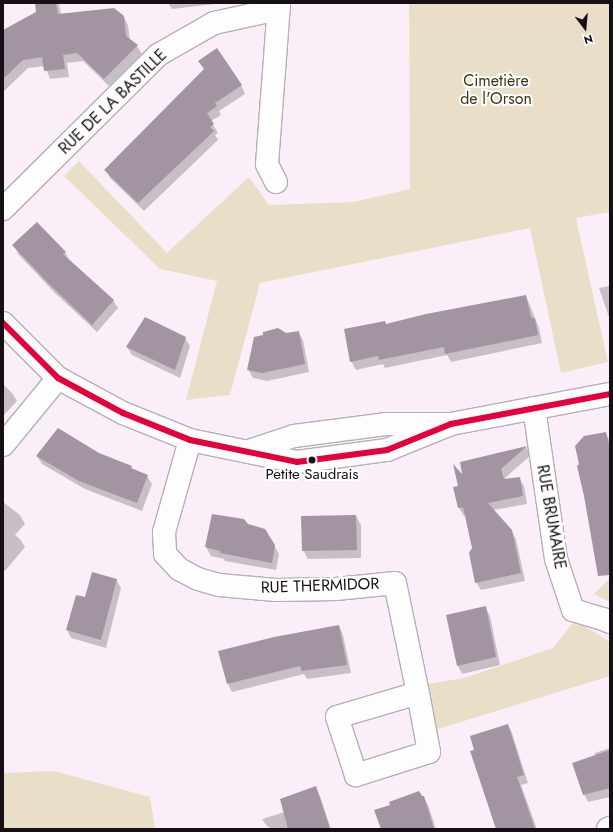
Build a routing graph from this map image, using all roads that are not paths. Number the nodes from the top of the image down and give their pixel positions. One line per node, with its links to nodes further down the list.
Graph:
1 (279, 6): 2 (street); 3 (street, RUE DE LA BASTILLE)
2 (276, 182)
3 (3, 209)
4 (3, 323): 5 (street)
5 (58, 378): 8 (street); 9 (street)
6 (610, 394): 7 (street)
7 (534, 408): 8 (street); 10 (street, RUE BRUMAIRE)
8 (190, 440): 11 (street, RUE THERMIDOR)
9 (3, 446)
10 (610, 622)
11 (418, 693): 11 (street)

